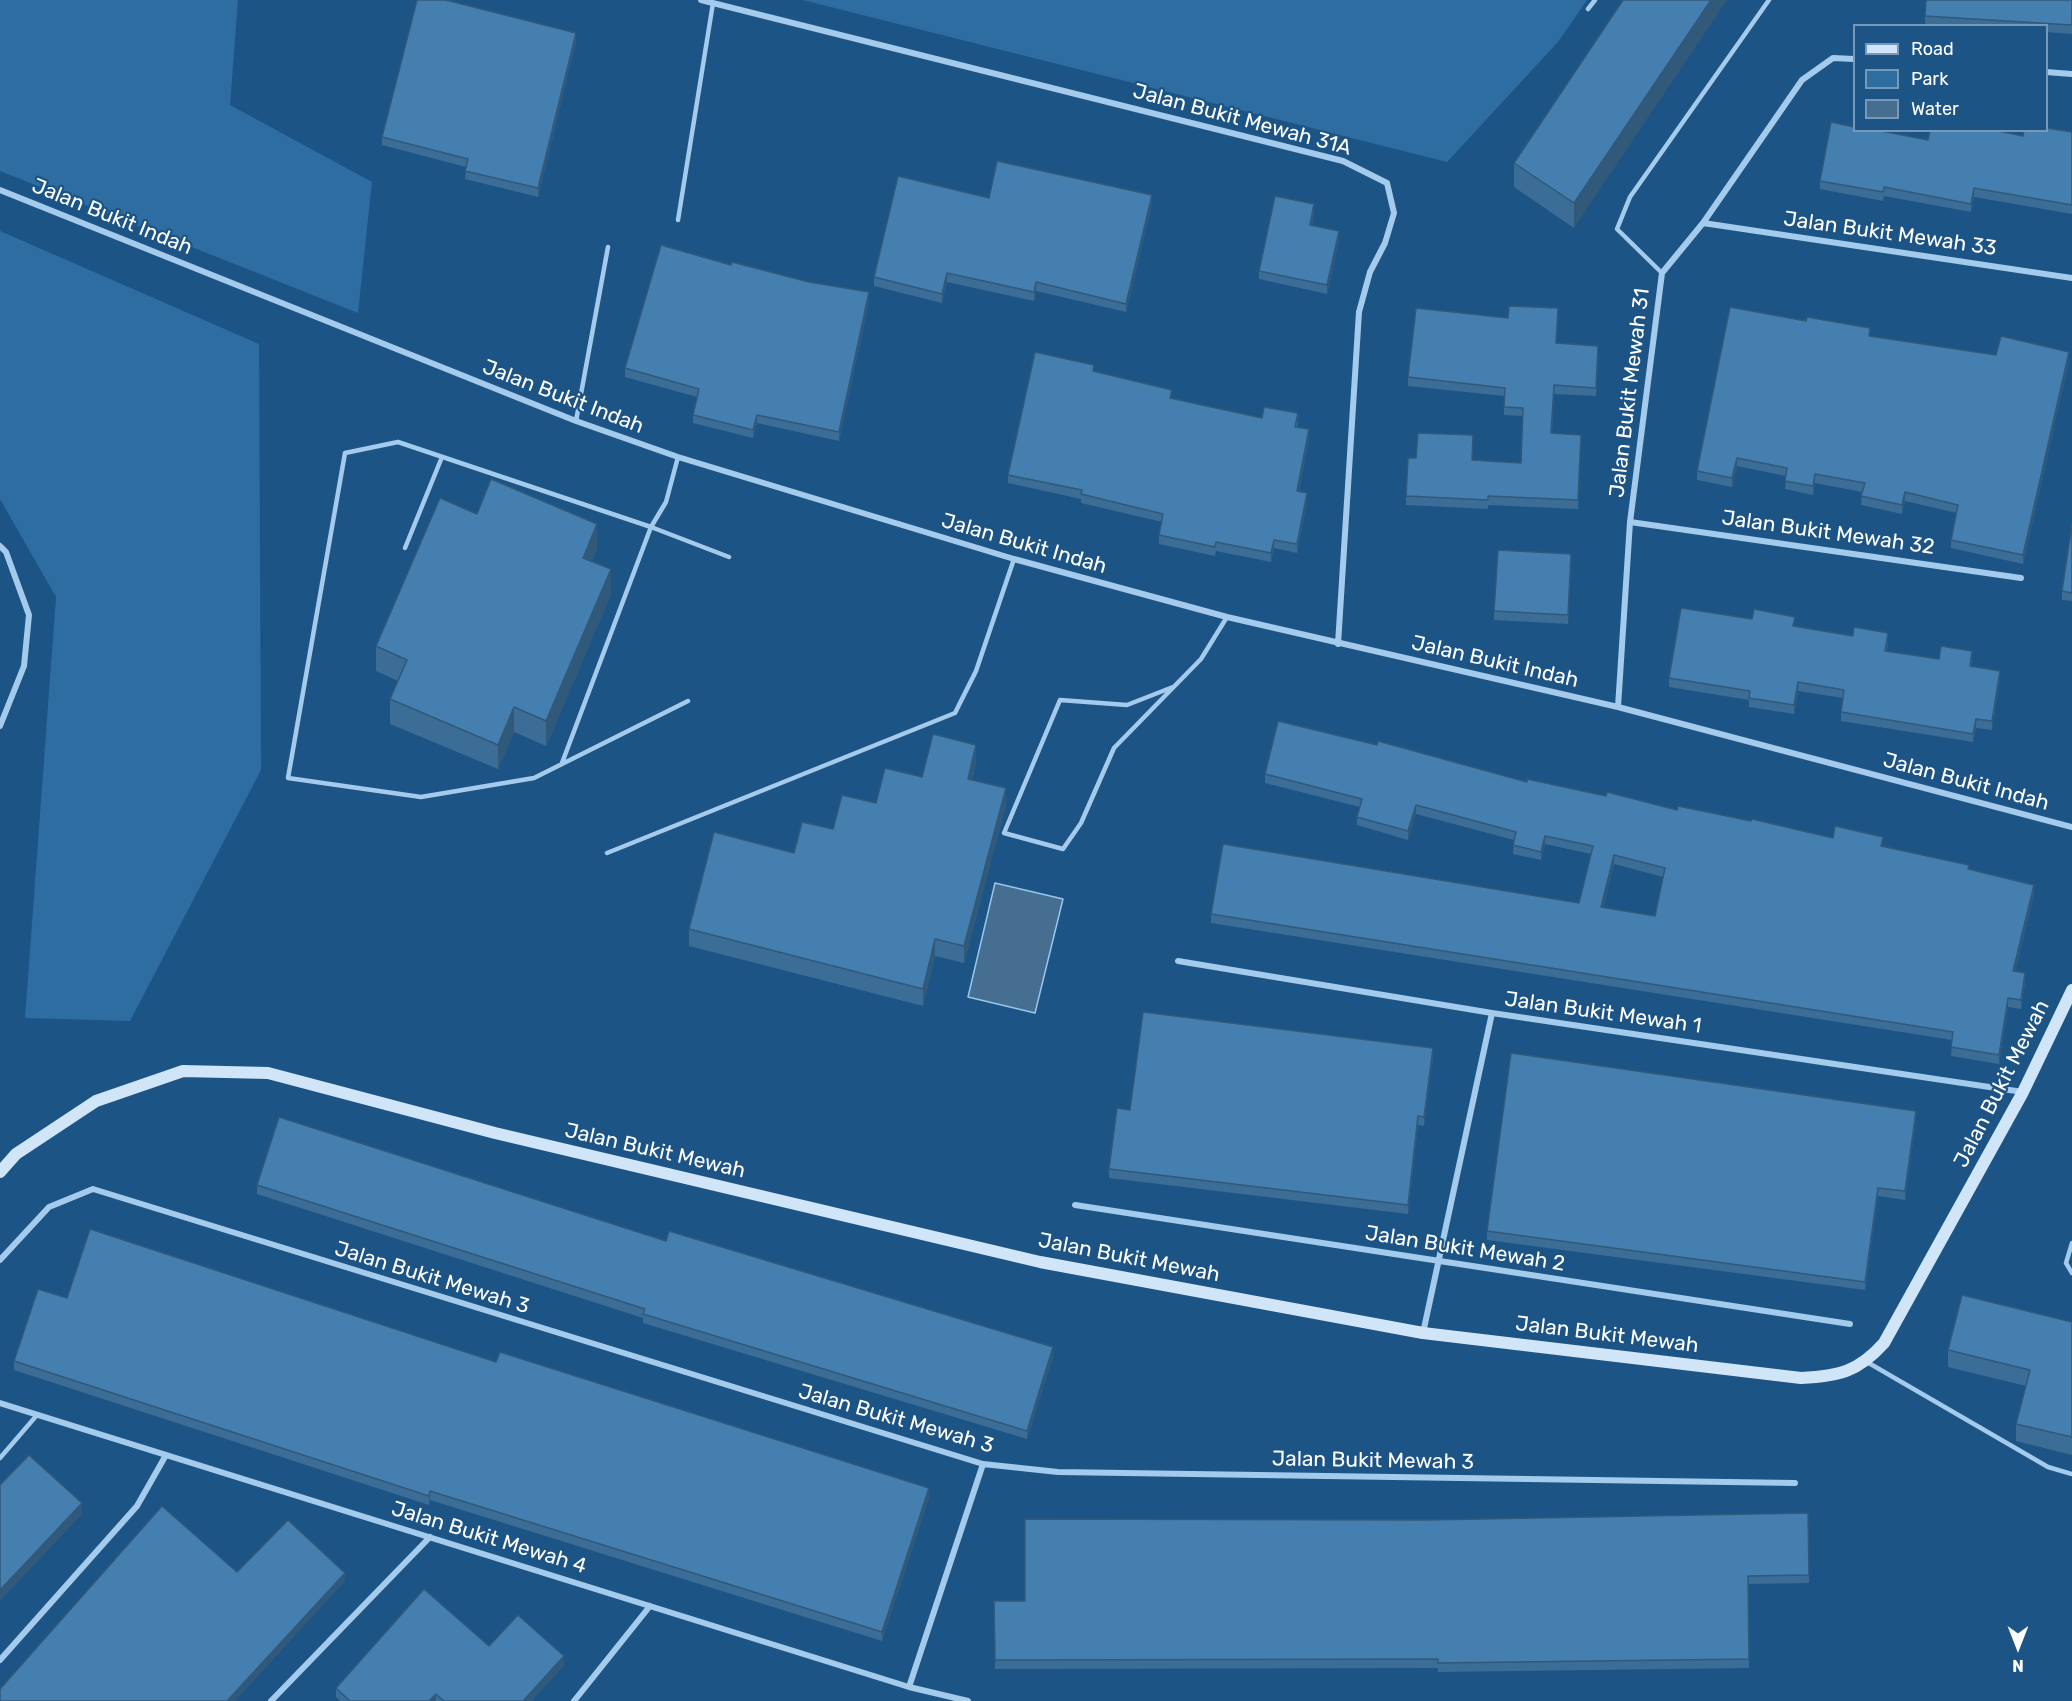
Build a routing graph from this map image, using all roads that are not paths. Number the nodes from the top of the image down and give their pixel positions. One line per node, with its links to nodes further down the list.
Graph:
1 (701, 0): 4 (street, Jalan Bukit Mewah 31A)
2 (1595, 0): 5 (lane)
3 (1769, 0): 13 (lane)
4 (713, 3): 10 (lane); 26 (street, Jalan Bukit Mewah 31A)
5 (1588, 9)
6 (1853, 59): 11 (street, Jalan Bukit Mewah 31)
7 (2048, 72): 8 (street)
8 (2072, 74)
9 (0, 190): 15 (street, Jalan Bukit Indah)
10 (678, 220)
11 (1702, 223): 13 (street, Jalan Bukit Mewah 31); 14 (street, Jalan Bukit Mewah 33)
12 (608, 247): 15 (lane)
13 (1662, 273): 18 (street, Jalan Bukit Mewah 31)
14 (2072, 278)
15 (576, 422): 17 (street, Jalan Bukit Indah)
16 (442, 457): 19 (lane); 21 (lane); 31 (lane)
17 (678, 457): 19 (lane); 23 (street, Jalan Bukit Indah)
18 (1630, 522): 24 (street, Jalan Bukit Mewah 32); 29 (street, Jalan Bukit Mewah 31)
19 (651, 527): 22 (lane); 31 (lane)
20 (0, 546): 30 (street)
21 (405, 548)
22 (729, 557)
23 (1014, 559): 25 (street, Jalan Bukit Indah); 33 (lane)
24 (2021, 578)
25 (1227, 617): 26 (street, Jalan Bukit Indah); 27 (lane)
26 (1338, 644): 29 (street, Jalan Bukit Indah)
27 (1173, 687): 27 (lane)
28 (688, 701): 31 (lane)
29 (1618, 706): 32 (street, Jalan Bukit Indah)
30 (0, 726)
31 (562, 764)
32 (2072, 827)
33 (608, 853)
34 (1178, 961): 36 (street, Jalan Bukit Mewah 1)
35 (2072, 990): 37 (street, Jalan Bukit Mewah)
36 (1492, 1013): 37 (street, Jalan Bukit Mewah 1); 42 (street)
37 (2023, 1092): 46 (street, Jalan Bukit Mewah)
38 (0, 1172): 45 (street, Jalan Bukit Mewah)
39 (1075, 1205): 42 (street, Jalan Bukit Mewah 2)
40 (2072, 1243): 43 (lane)
41 (0, 1260): 51 (street, Jalan Bukit Mewah 3)
42 (1437, 1262): 44 (street, Jalan Bukit Mewah 2); 45 (street)
43 (2072, 1274)
44 (1850, 1324)
45 (1423, 1333): 46 (street, Jalan Bukit Mewah)
46 (1867, 1362): 52 (lane)
47 (0, 1403): 48 (street, Jalan Bukit Mewah 4)
48 (37, 1415): 49 (street, Jalan Bukit Mewah 4); 50 (lane)
49 (166, 1455): 54 (street, Jalan Bukit Mewah 4); 56 (street)
50 (0, 1458)
51 (983, 1464): 53 (street, Jalan Bukit Mewah 3); 57 (street)
52 (2072, 1474)
53 (1795, 1483)
54 (430, 1537): 55 (street, Jalan Bukit Mewah 4); 58 (street)
55 (650, 1606): 57 (street, Jalan Bukit Mewah 4); 59 (street)
56 (0, 1660)
57 (909, 1687): 60 (street, Jalan Bukit Mewah 4)
58 (271, 1701)
59 (574, 1701)
60 (968, 1701)

